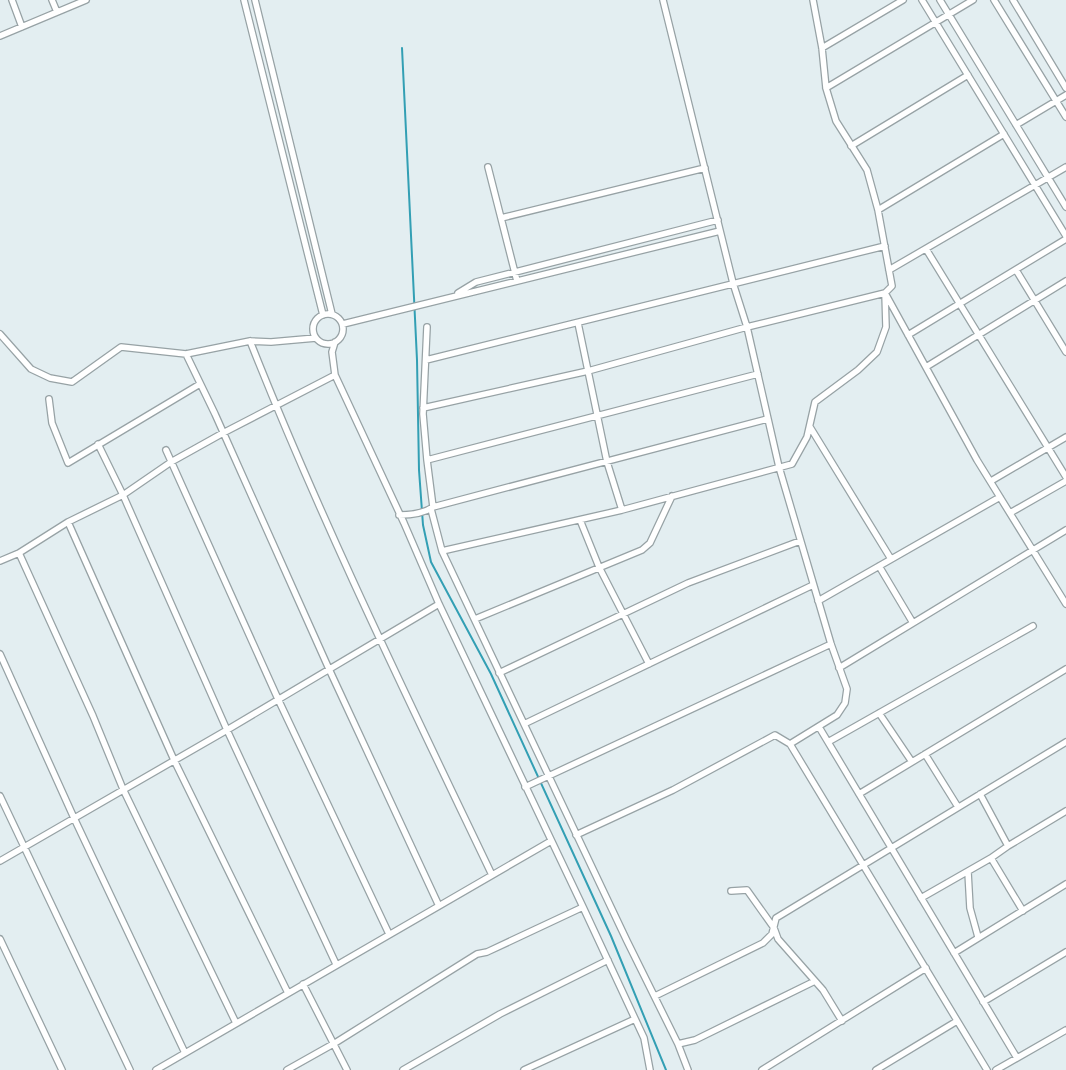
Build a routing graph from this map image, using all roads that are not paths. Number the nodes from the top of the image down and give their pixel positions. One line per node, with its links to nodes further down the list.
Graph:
1 (12, 0): 17 (street)
2 (52, 0): 14 (street)
3 (86, 0): 14 (street)
4 (244, 0): 53 (street)
5 (255, 0): 52 (street)
6 (663, 0): 31 (street)
7 (813, 0): 19 (street)
8 (903, 0): 19 (street)
9 (922, 0): 16 (street)
10 (940, 0): 15 (street)
11 (973, 0): 15 (street)
12 (994, 0): 24 (street)
13 (1013, 0): 22 (street)
14 (57, 12): 17 (street)
15 (949, 15): 16 (street); 26 (street)
16 (936, 22): 20 (street); 21 (street)
17 (22, 27): 18 (street)
18 (0, 36)
19 (822, 48): 21 (street)
20 (968, 75): 27 (street); 28 (street)
21 (826, 88): 28 (street)
22 (1066, 88)
23 (1066, 95): 24 (street)
24 (1056, 101): 25 (street); 26 (street)
25 (1066, 117)
26 (1016, 125): 32 (street)
27 (1004, 134): 33 (street); 35 (street)
28 (851, 146): 35 (street)
29 (488, 167): 36 (street)
30 (1066, 167): 32 (street)
31 (705, 168): 36 (street); 37 (street)
32 (1048, 178): 33 (street); 34 (street)
33 (1035, 185): 39 (street); 41 (street)
34 (1066, 207)
35 (878, 210): 40 (street)
36 (501, 218): 44 (street)
37 (718, 220): 38 (street); 44 (street)
38 (720, 231): 45 (street); 47 (street)
39 (1066, 238): 43 (street)
40 (885, 246): 42 (street); 47 (street)
41 (926, 249): 42 (street); 51 (street)
42 (889, 270): 48 (street)
43 (1016, 270): 50 (street); 51 (street)
44 (515, 272): 45 (street); 49 (street)
45 (517, 281): 49 (street)
46 (1066, 281): 50 (street)
47 (733, 283): 54 (street); 57 (street)
48 (885, 293): 57 (street); 60 (street); 77 (street)
49 (454, 296): 55 (street)
50 (1034, 300): 59 (street); 64 (street)
51 (960, 304): 59 (street); 60 (street)
52 (332, 314): 53 (street); 55 (street)
53 (323, 315): 61 (street)
54 (578, 323): 66 (street); 68 (street)
55 (343, 324): 63 (street)
56 (427, 327): 66 (street)
57 (747, 327): 68 (street); 69 (street)
58 (0, 334): 65 (street)
59 (979, 334): 67 (street); 81 (street)
60 (908, 335): 67 (street)
61 (316, 338): 62 (street); 63 (street)
62 (250, 341): 65 (street); 73 (street)
63 (335, 342): 70 (street)
64 (1066, 352)
65 (186, 354): 71 (street)
66 (426, 360): 74 (street)
67 (926, 367): 88 (street)
68 (588, 371): 74 (street); 75 (street)
69 (758, 374): 75 (street); 76 (street)
70 (335, 375): 73 (street); 96 (street)
71 (200, 384): 78 (street); 80 (street)
72 (49, 399): 80 (street)
73 (276, 406): 78 (street); 116 (street)
74 (423, 408): 83 (street)
75 (598, 415): 83 (street); 85 (street)
76 (767, 419): 85 (street); 86 (street)
77 (810, 427): 86 (street); 104 (street)
78 (223, 433): 84 (street); 121 (street)
79 (1066, 437): 81 (street)
80 (98, 444): 90 (street)
81 (1048, 447): 87 (street); 88 (street)
82 (166, 450): 84 (street)
83 (427, 460): 93 (street)
84 (171, 462): 90 (street); 124 (street)
85 (607, 462): 93 (street); 94 (street)
86 (779, 467): 91 (street); 100 (street)
87 (1066, 477)
88 (991, 481): 92 (street)
89 (1066, 481): 95 (street)
90 (123, 495): 98 (street); 128 (street)
91 (672, 496): 94 (street); 107 (street)
92 (1000, 497): 95 (street); 104 (street)
93 (431, 509): 96 (street); 102 (street)
94 (622, 510): 97 (street)
95 (1010, 513): 101 (street)
96 (399, 515): 110 (street)
97 (580, 520): 102 (street); 107 (street)
98 (68, 522): 103 (street); 133 (street)
99 (1066, 530): 101 (street)
100 (800, 541): 108 (street); 112 (street)
101 (1033, 550): 111 (street); 114 (street)
102 (442, 551): 113 (street)
103 (19, 553): 105 (street); 137 (street)
104 (891, 559): 106 (street)
105 (0, 561)
106 (879, 566): 109 (street); 114 (street)
107 (599, 567): 112 (street); 113 (street)
108 (813, 585): 109 (street); 119 (street)
109 (818, 601): 117 (street)
110 (438, 604): 116 (street); 136 (street)
111 (1066, 604)
112 (622, 613): 119 (street); 123 (street)
113 (474, 619): 123 (street)
114 (913, 624): 120 (street)
115 (1033, 626): 125 (street)
116 (380, 640): 121 (street); 153 (street)
117 (830, 644): 120 (street); 135 (street)
118 (0, 654): 143 (street)
119 (649, 664): 126 (street)
120 (839, 668): 127 (street)
121 (329, 669): 124 (street); 157 (street)
122 (1066, 669): 132 (street)
123 (499, 673): 126 (street)
124 (278, 699): 128 (street); 161 (street)
125 (879, 713): 129 (street); 134 (street)
126 (524, 724): 135 (street)
127 (819, 727): 129 (street); 131 (street)
128 (227, 730): 133 (street); 167 (street)
129 (828, 742): 138 (street)
130 (1066, 742): 139 (street)
131 (790, 744): 144 (street); 151 (street)
132 (925, 754): 134 (street); 141 (street)
133 (174, 760): 137 (street); 171 (street)
134 (912, 762): 138 (street)
135 (548, 777): 136 (street); 144 (street)
136 (525, 788): 145 (street)
137 (123, 789): 143 (street); 177 (street)
138 (859, 794): 148 (street)
139 (980, 794): 141 (street); 146 (street)
140 (0, 796): 147 (street)
141 (958, 807): 148 (street)
142 (1066, 811): 146 (street)
143 (74, 818): 147 (street); 181 (street)
144 (576, 834): 172 (street)
145 (551, 841): 153 (street); 158 (street)
146 (1008, 846): 149 (street)
147 (24, 847): 150 (street); 184 (street)
148 (891, 848): 151 (street); 156 (street)
149 (991, 858): 152 (street); 159 (street)
150 (0, 861)
151 (863, 865): 160 (street); 168 (street)
152 (968, 872): 156 (street); 162 (street)
153 (492, 875): 157 (street)
154 (1066, 884): 159 (street)
155 (731, 891): 160 (street)
156 (922, 898): 165 (street)
157 (439, 906): 161 (street)
158 (584, 907): 166 (street); 179 (street)
159 (1023, 911): 162 (street)
160 (774, 928): 169 (street); 172 (street)
161 (389, 934): 167 (street)
162 (978, 937): 165 (street)
163 (0, 939): 183 (street)
164 (1066, 952): 173 (street)
165 (954, 953): 173 (street)
166 (608, 960): 174 (street); 188 (street)
167 (336, 964): 170 (street)
168 (926, 968): 175 (street); 176 (street)
169 (815, 981): 176 (street); 180 (street)
170 (303, 984): 171 (street); 179 (street)
171 (288, 993): 177 (street)
172 (655, 996): 180 (street)
173 (983, 1002): 182 (street)
174 (635, 1019): 189 (street); 190 (street)
175 (957, 1020): 193 (street); 194 (street)
176 (842, 1021): 192 (street)
177 (236, 1023): 181 (street)
178 (1066, 1030): 182 (street)
179 (335, 1043): 186 (street); 187 (street)
180 (678, 1044): 191 (street)
181 (184, 1053): 185 (street)
182 (1016, 1058): 195 (street)
183 (62, 1070)
184 (130, 1070)
185 (156, 1070)
186 (287, 1070)
187 (347, 1070)
188 (402, 1070)
189 (524, 1070)
190 (650, 1070)
191 (688, 1070)
192 (762, 1070)
193 (876, 1070)
194 (987, 1070)
195 (996, 1070)

